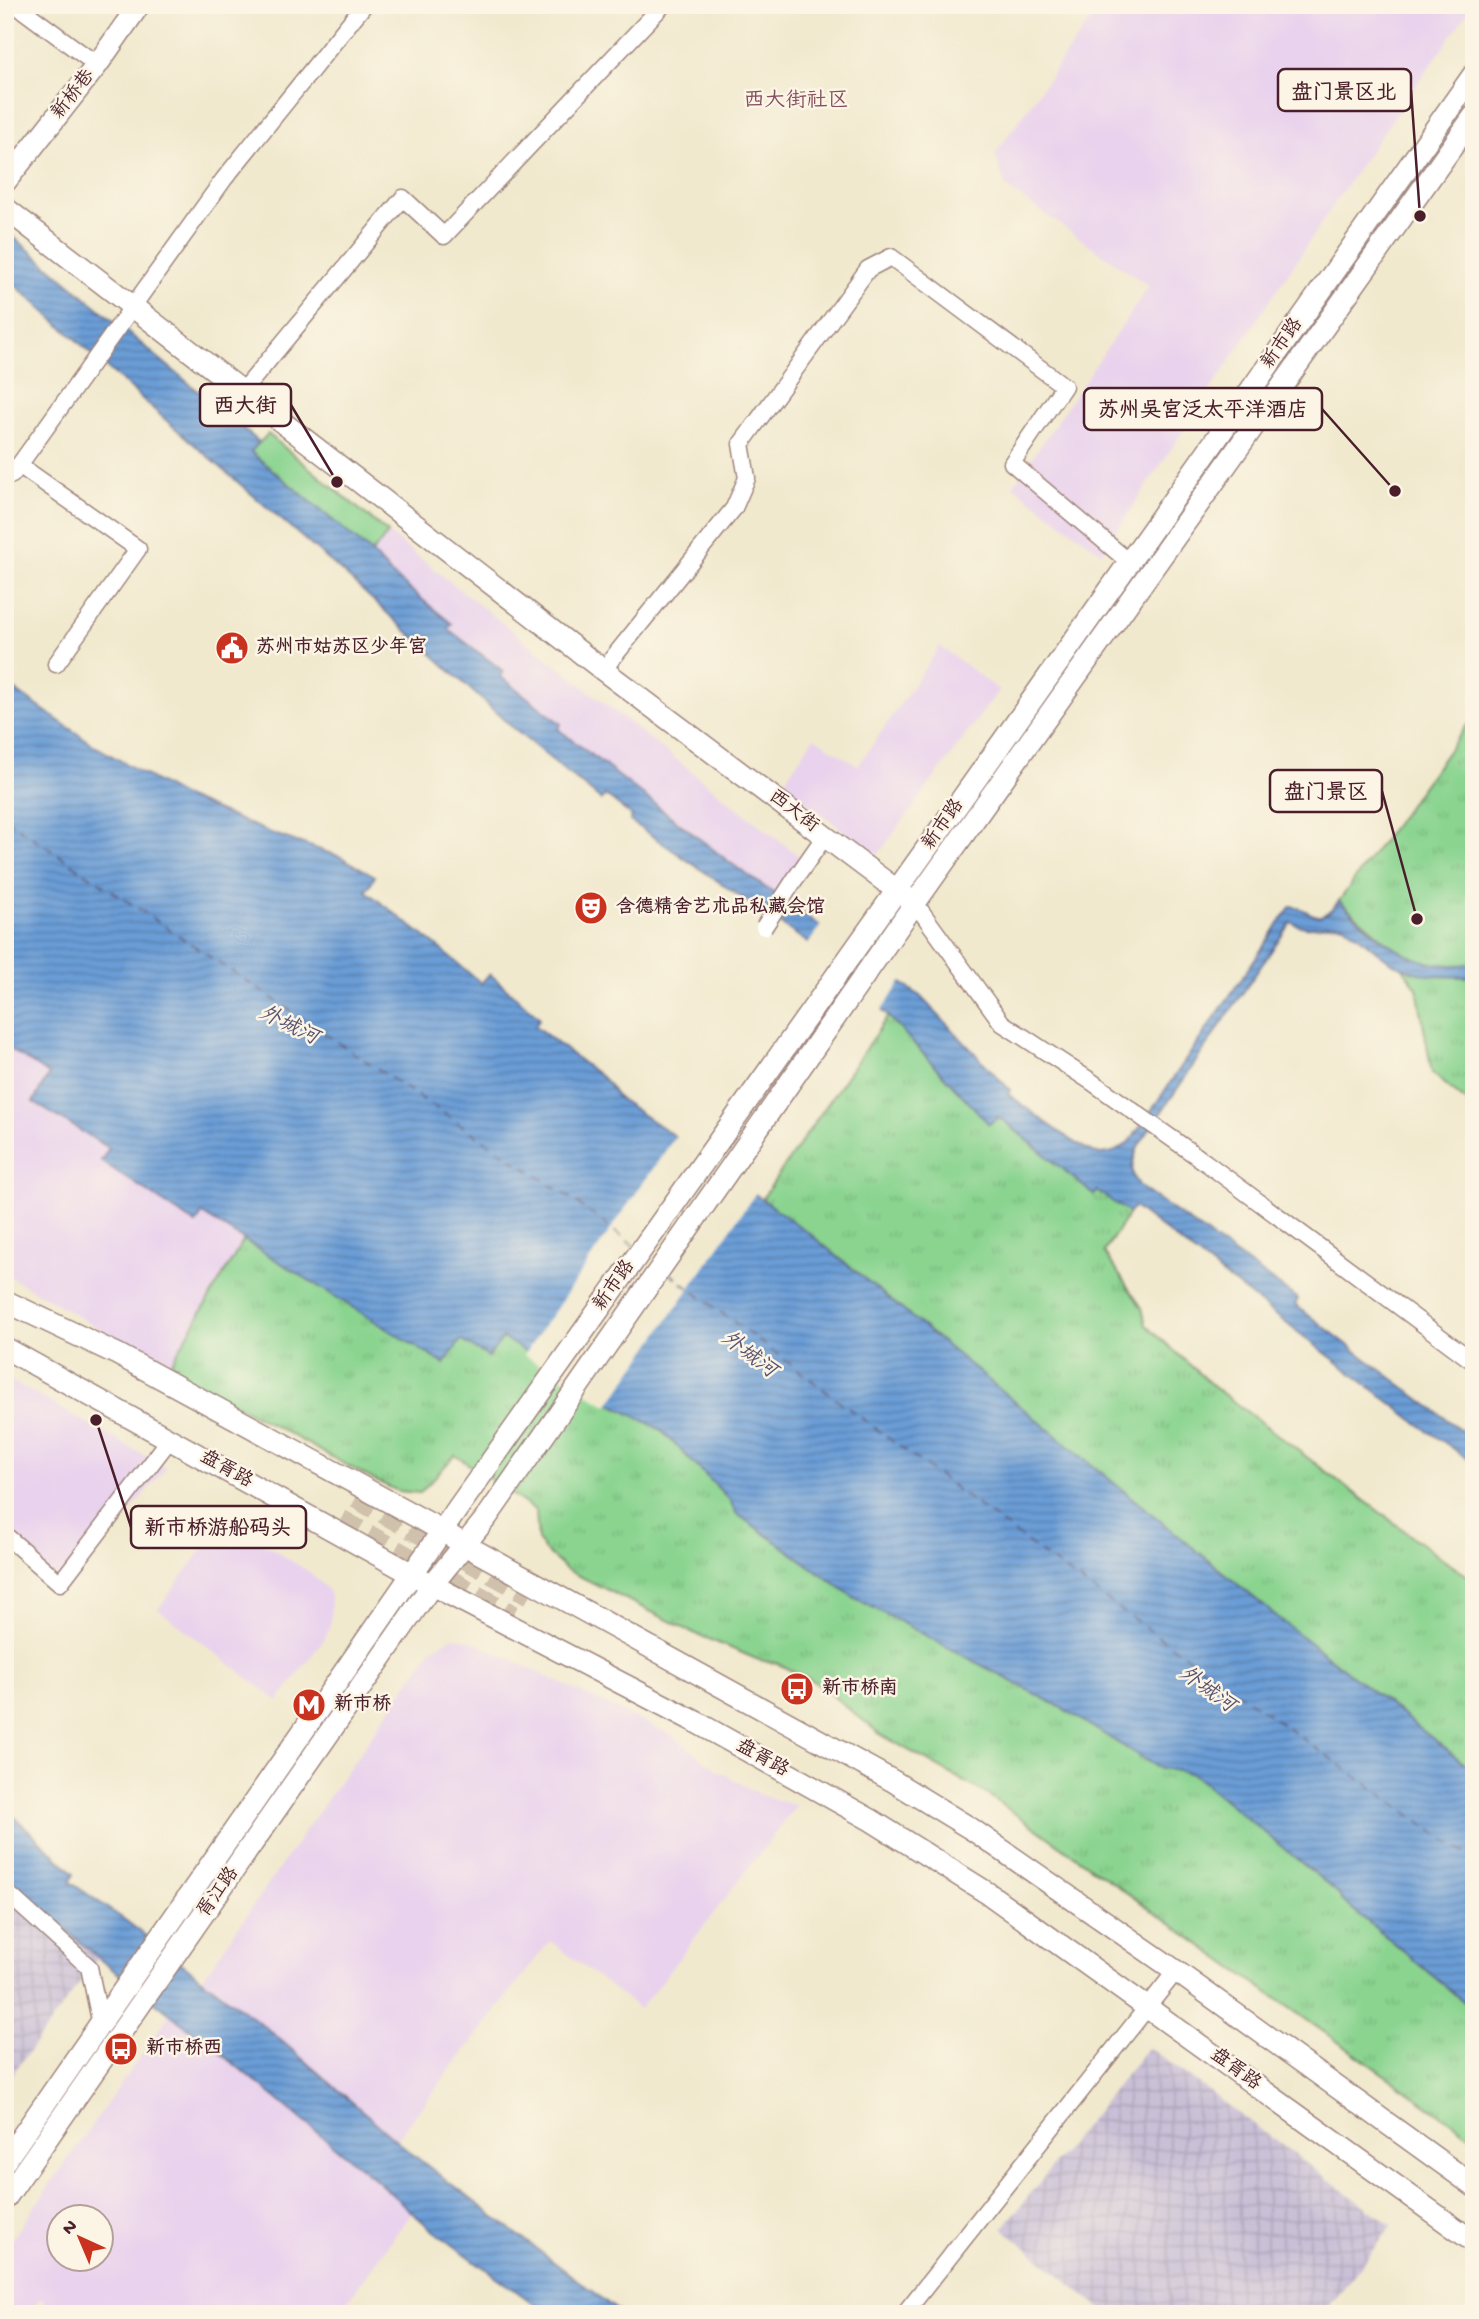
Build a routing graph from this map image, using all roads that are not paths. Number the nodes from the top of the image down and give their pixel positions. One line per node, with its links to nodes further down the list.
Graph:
1 (16, 5): 5 (street)
2 (139, 5): 5 (main road, 新桥巷)
3 (363, 5): 10 (street)
4 (663, 5): 11 (street)
5 (97, 65): 8 (main road, 新桥巷)
6 (1474, 74): 14 (main road, 新市路)
7 (1474, 116): 19 (main road, 新市路)
8 (5, 182)
9 (5, 208): 10 (main road, 西大街)
10 (128, 312): 11 (main road, 西大街); 12 (street)
11 (243, 391): 16 (main road, 西大街)
12 (19, 465): 13 (street); 15 (street)
13 (5, 476)
14 (1129, 562): 16 (street); 18 (main road, 新市路)
15 (57, 664)
16 (603, 670): 17 (main road, 西大街)
17 (825, 836): 18 (main road, 西大街); 20 (street, bridge)
18 (897, 891): 19 (main road, 西大街); 27 (main road, 新市路)
19 (915, 903): 23 (street); 29 (main road, 新市路)
20 (764, 927)
21 (7, 1302): 25 (main road); 27 (main road)
22 (5, 1347): 24 (main road, 盘胥路); 26 (main road)
23 (1474, 1362)
24 (170, 1439): 28 (street); 30 (main road, 盘胥路)
25 (356, 1498)
26 (341, 1520)
27 (443, 1531): 29 (main road); 30 (main road, 新市路)
28 (5, 1535)
29 (463, 1544): 30 (main road, 新市路); 33 (main road)
30 (422, 1580): 34 (main road, 盘胥路); 38 (main road, 胥江路); 41 (main road, 胥江路)
31 (530, 1595): 33 (main road)
32 (513, 1615): 34 (main road)
33 (893, 1781): 36 (main road)
34 (871, 1820): 37 (main road, 盘胥路)
35 (5, 1891): 38 (street)
36 (1176, 1971): 37 (street); 40 (main road)
37 (1147, 2007): 42 (main road, 盘胥路); 43 (street)
38 (101, 2025): 39 (main road, 胥江路)
39 (5, 2161)
40 (1474, 2186)
41 (5, 2199)
42 (1474, 2242)
43 (904, 2314)

